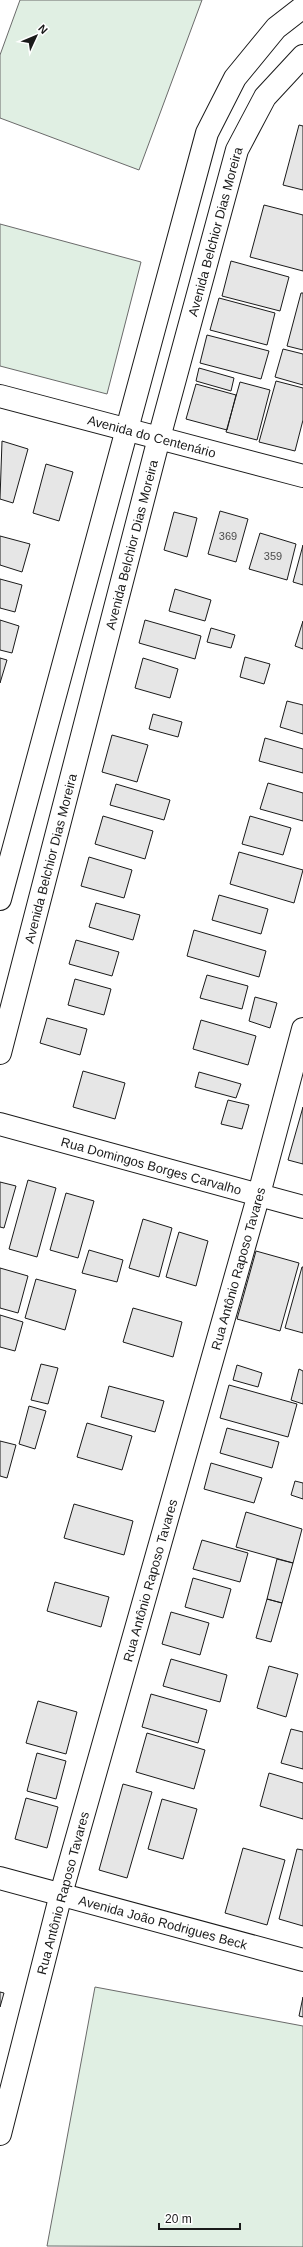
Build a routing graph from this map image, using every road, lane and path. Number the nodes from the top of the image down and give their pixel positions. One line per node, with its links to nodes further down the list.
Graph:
1 (303, 7): 4 (street)
2 (303, 56): 5 (street, Avenida Belchior Dias Moreira)
3 (0, 396): 4 (street, Avenida do Centenário)
4 (127, 430): 5 (street, Avenida do Centenário); 7 (street)
5 (159, 438): 6 (street, Avenida do Centenário); 9 (street, Avenida Belchior Dias Moreira)
6 (303, 476)
7 (0, 899)
8 (303, 1028): 11 (street, Rua Antônio Raposo Tavares)
9 (0, 1053)
10 (0, 1124): 11 (street, Rua Domingos Borges Carvalho)
11 (259, 1194): 12 (street, Rua Domingos Borges Carvalho); 14 (street, Rua Antônio Raposo Tavares)
12 (303, 1207)
13 (0, 1878): 14 (street, Avenida João Rodrigues Beck)
14 (61, 1894): 15 (street, Avenida João Rodrigues Beck); 16 (street, Rua Antônio Raposo Tavares)
15 (303, 1960)
16 (0, 2134)

